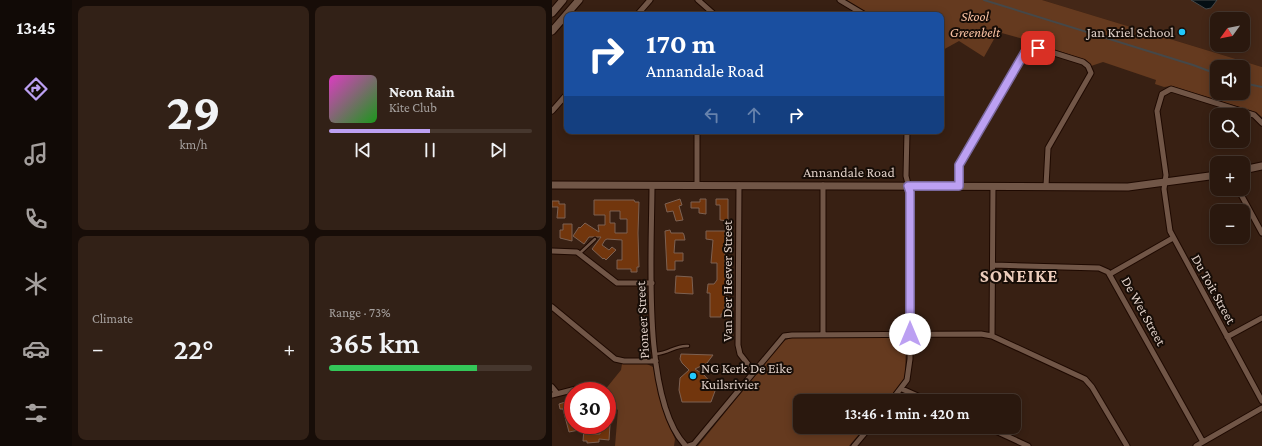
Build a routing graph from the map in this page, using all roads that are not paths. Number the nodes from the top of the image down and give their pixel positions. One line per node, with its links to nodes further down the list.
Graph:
1 (579, 0): 6 (street)
2 (650, 0): 7 (street)
3 (698, 0): 8 (street)
4 (840, 0): 9 (street)
5 (561, 1): 6 (street); 10 (street)
6 (570, 10)
7 (640, 12)
8 (712, 12)
9 (860, 12)
10 (552, 13)
11 (564, 17): 12 (street)
12 (552, 31)
13 (564, 97): 14 (street)
14 (552, 111)
15 (1262, 123): 21 (street, Du Toit Street)
16 (697, 134): 25 (street)
17 (907, 134): 27 (street)
18 (1262, 166): 19 (street)
19 (1250, 169)
20 (1210, 176): 21 (street, Annandale Road)
21 (1165, 182): 30 (street, Annandale Road); 33 (street, Du Toit Street)
22 (552, 185): 24 (street, Annandale Road)
23 (739, 185): 25 (street, Annandale Road); 26 (street, Annandale Road); 49 (street, Van Der Heever Street)
24 (652, 186): 25 (street, Annandale Road); 39 (street, Pioneer Street)
25 (697, 186)
26 (823, 186): 27 (street, Annandale Road); 43 (street)
27 (908, 186): 28 (street, Annandale Road); 42 (street)
28 (959, 186): 29 (street, Annandale Road); 30 (street)
29 (993, 186): 30 (street, Annandale Road); 37 (street)
30 (1046, 186)
31 (1242, 196): 32 (street)
32 (1262, 233)
33 (1173, 238): 38 (street); 45 (street, Du Toit Street)
34 (595, 239): 36 (lane)
35 (552, 251): 36 (street)
36 (580, 253): 39 (street)
37 (993, 265): 38 (street, De Wet Street); 44 (street)
38 (1110, 274): 60 (street, De Wet Street)
39 (652, 283): 47 (street, Pioneer Street)
40 (552, 307): 48 (street)
41 (1262, 318): 45 (street)
42 (910, 334): 43 (street); 44 (street); 51 (street)
43 (823, 335): 49 (street)
44 (992, 336): 64 (street)
45 (1227, 337): 56 (street, Du Toit Street)
46 (688, 346): 47 (lane)
47 (655, 354): 48 (street, Pioneer Street)
48 (656, 361): 62 (street, Pioneer Street)
49 (754, 372): 62 (street)
50 (552, 386): 53 (street)
51 (902, 389): 54 (street); 55 (street)
52 (564, 392): 53 (street)
53 (554, 394)
54 (897, 394)
55 (913, 394)
56 (1262, 401)
57 (1262, 408): 60 (street)
58 (864, 434): 63 (street)
59 (1002, 434): 61 (street)
60 (1203, 442): 65 (street)
61 (1025, 445)
62 (687, 446)
63 (854, 446)
64 (1127, 446)
65 (1196, 446)

